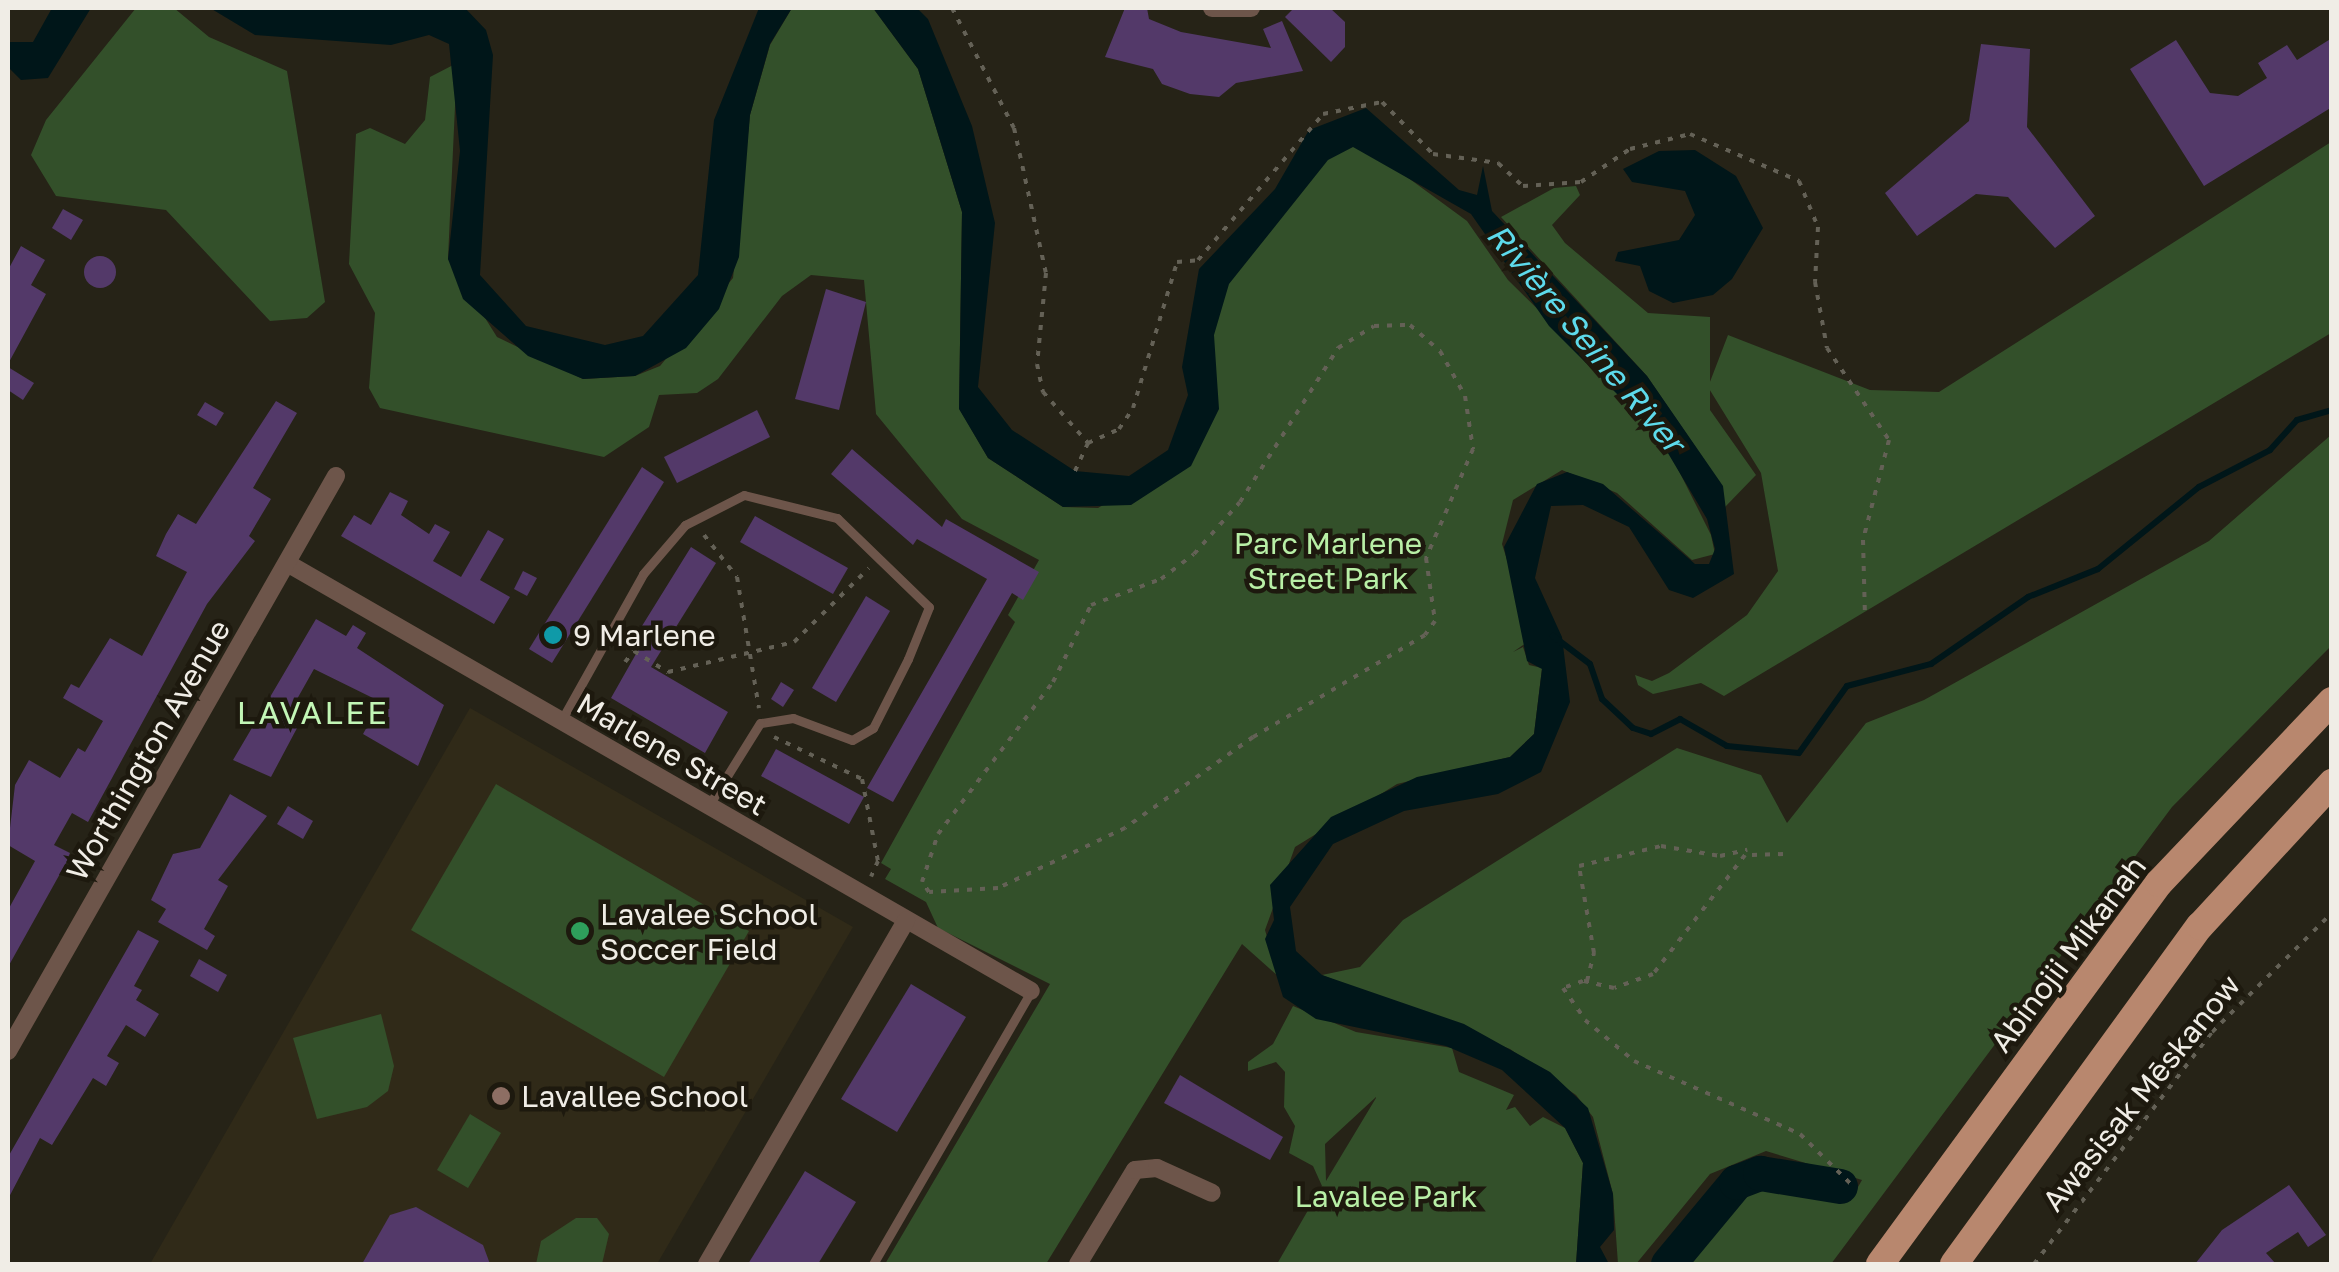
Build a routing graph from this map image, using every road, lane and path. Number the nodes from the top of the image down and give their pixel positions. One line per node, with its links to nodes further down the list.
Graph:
1 (952, 8): 4 (path)
2 (1212, 8): 3 (street)
3 (1250, 8)
4 (1088, 443): 5 (path); 10 (path)
5 (1075, 472)
6 (336, 476): 9 (street, Worthington Avenue)
7 (704, 535): 11 (path)
8 (883, 557): 11 (path); 14 (lane); 15 (lane)
9 (287, 563): 14 (street, Marlene Street); 27 (street, Worthington Avenue)
10 (1866, 615)
11 (754, 650): 12 (path); 15 (path)
12 (625, 662)
13 (2332, 701): 33 (main road, Abinojii Mikanah)
14 (560, 720): 18 (street, Marlene Street)
15 (765, 721): 18 (lane)
16 (774, 737): 22 (path)
17 (2332, 783): 34 (main road)
18 (707, 808): 22 (street, Marlene Street)
19 (1752, 849): 20 (path); 25 (path); 25 (path)
20 (1783, 854)
21 (939, 896): 21 (path)
22 (872, 902): 24 (street, Marlene Street)
23 (2332, 913): 35 (path, Awasisak Mēskanow)
24 (906, 921): 26 (street, Marlene Street); 30 (street)
25 (1588, 981): 28 (path)
26 (1031, 991): 31 (lane)
27 (8, 1051)
28 (1853, 1186)
29 (1212, 1193): 32 (street)
30 (706, 1264)
31 (873, 1264)
32 (1078, 1264)
33 (1880, 1264)
34 (1954, 1264)
35 (2034, 1264)

